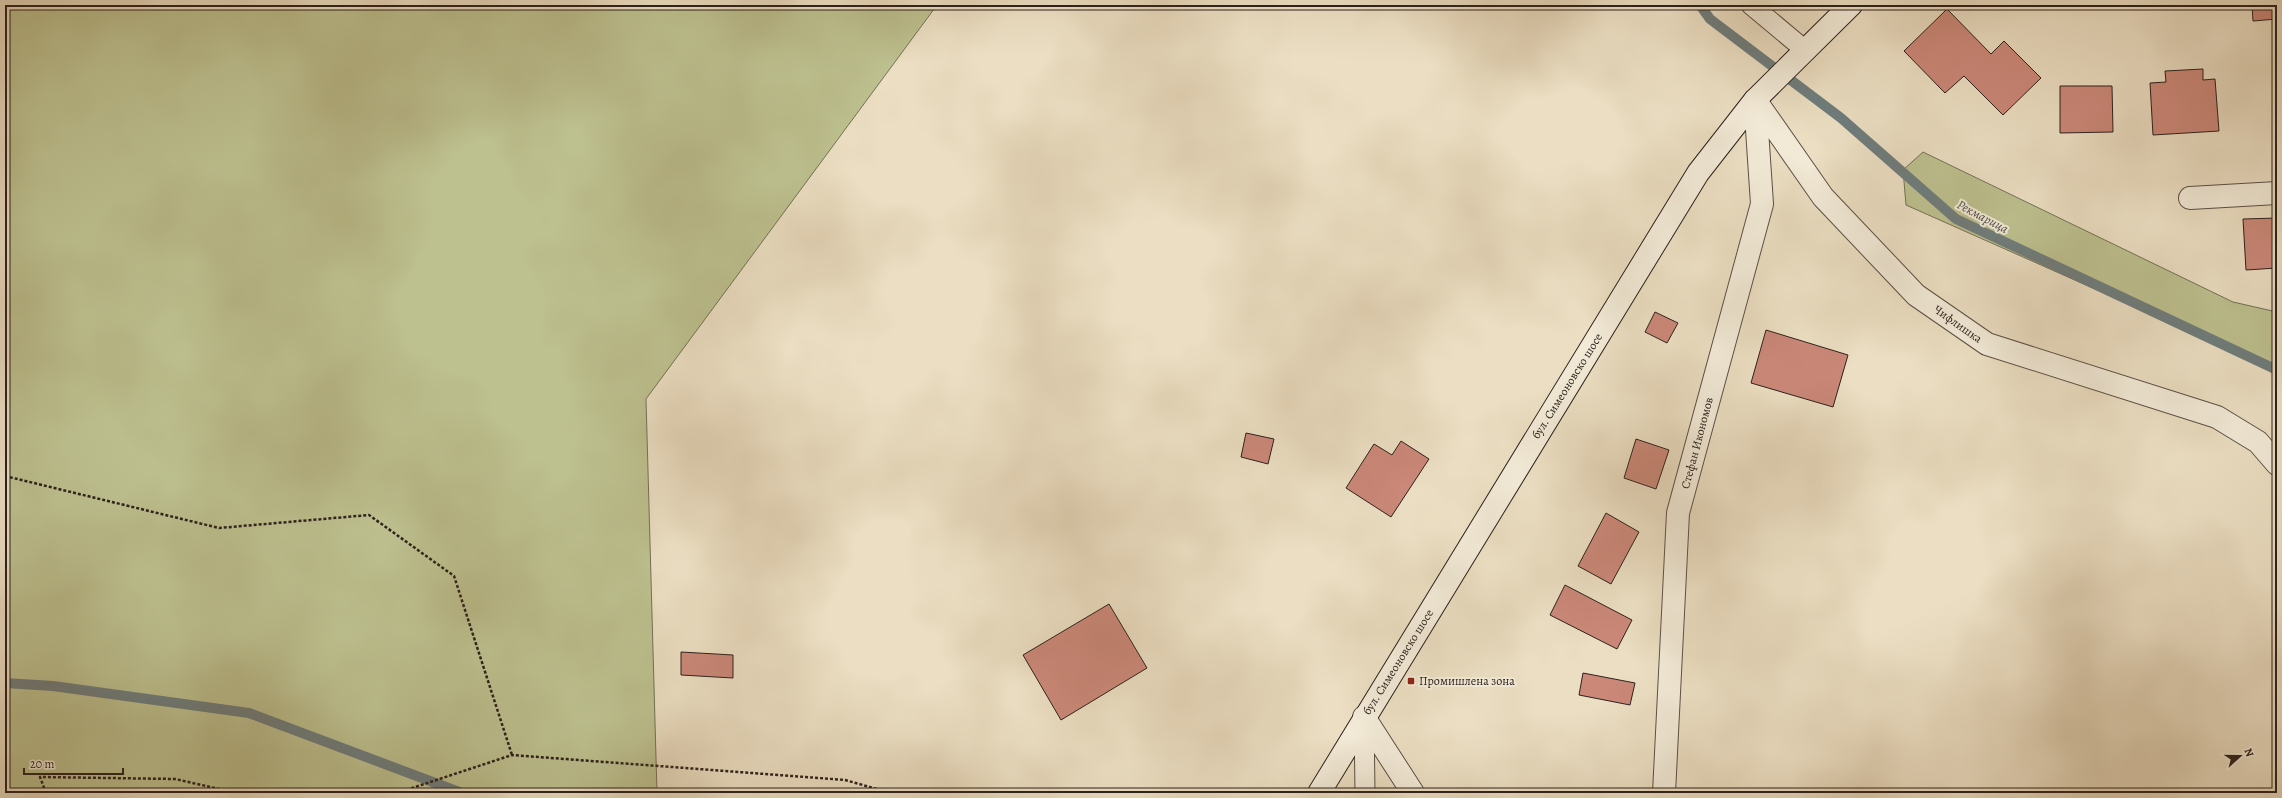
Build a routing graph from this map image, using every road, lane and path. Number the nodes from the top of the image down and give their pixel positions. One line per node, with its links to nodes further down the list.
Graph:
1 (1751, 5): 3 (lane)
2 (1851, 5): 3 (street, бул. Симеоновско шосе)
3 (1801, 54): 4 (street, бул. Симеоновско шосе)
4 (1760, 95): 7 (street, Чифлишка); 9 (street, бул. Симеоновско шосе); 18 (street, Стефан Икономов)
5 (2277, 193): 6 (street)
6 (2190, 198)
7 (2277, 464)
8 (5, 476): 10 (path)
9 (1364, 717): 15 (street, бул. Симеоновско шосе); 16 (lane); 17 (street)
10 (512, 755): 13 (path); 14 (path)
11 (46, 793): 12 (path)
12 (237, 793)
13 (397, 793)
14 (891, 793)
15 (1319, 793)
16 (1365, 793)
17 (1413, 793)
18 (1664, 793)

